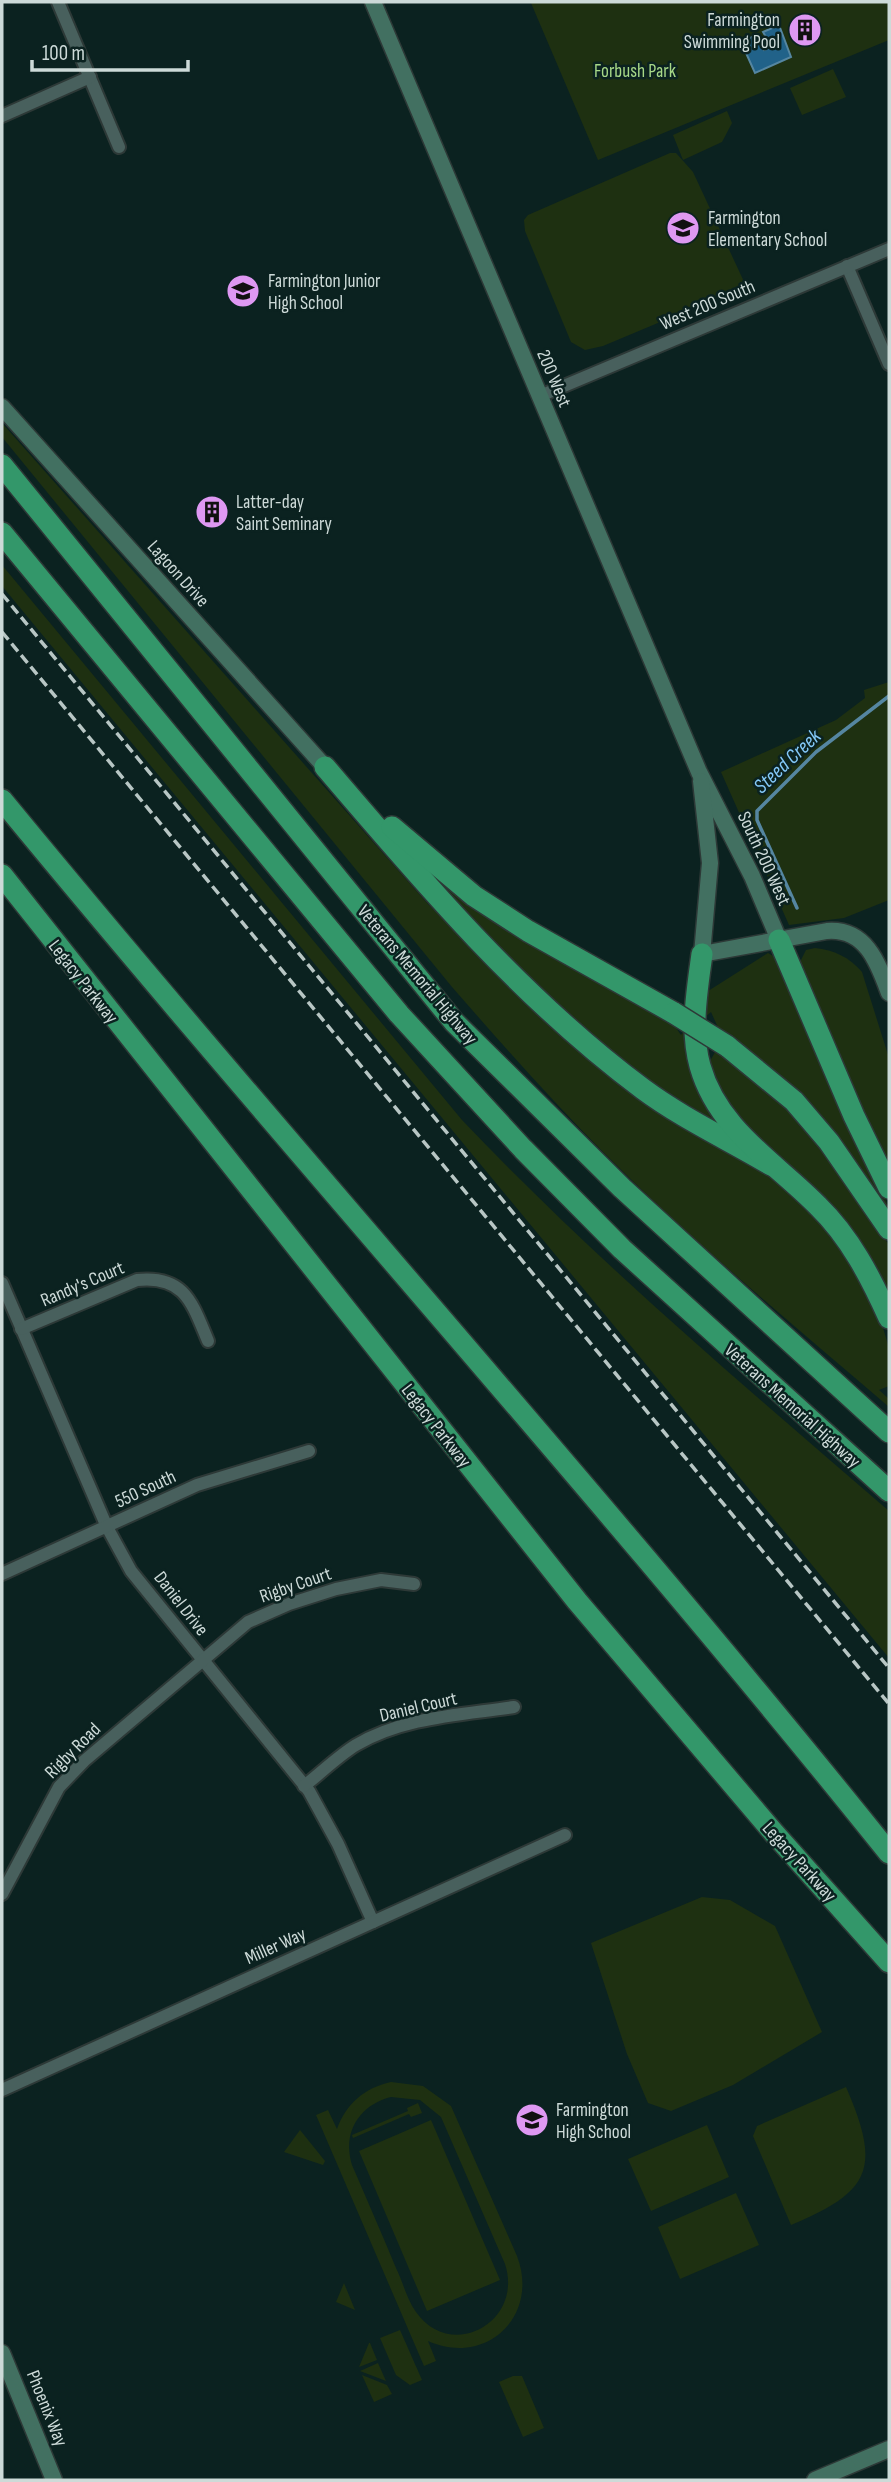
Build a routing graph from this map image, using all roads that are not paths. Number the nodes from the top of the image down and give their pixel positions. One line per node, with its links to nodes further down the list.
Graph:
1 (58, 2): 3 (street)
2 (373, 2): 9 (main road, 200 West)
3 (90, 77): 4 (street); 5 (street)
4 (2, 116)
5 (119, 146)
6 (889, 249): 7 (street, West 200 South)
7 (847, 267): 8 (street); 9 (street, West 200 South)
8 (889, 365)
9 (540, 396): 14 (main road, 200 West)
10 (2, 407): 13 (main road, Lagoon Drive)
11 (2, 465): 27 (highway, Veterans Memorial Highway)
12 (2, 533): 29 (highway, Veterans Memorial Highway)
13 (325, 767): 20 (highway); 22 (highway, bridge)
14 (699, 772): 17 (main road, South 200 West); 18 (main road, South 200 West)
15 (2, 800): 37 (highway)
16 (2, 875): 40 (highway, Legacy Parkway)
17 (779, 940): 18 (main road); 19 (main road); 21 (highway)
18 (702, 954): 20 (highway)
19 (889, 993)
20 (771, 1165): 24 (highway)
21 (889, 1188)
22 (889, 1229)
23 (2, 1283): 25 (street, Daniel Drive)
24 (889, 1318)
25 (22, 1329): 26 (street, Randy's Court); 30 (street, Daniel Drive)
26 (208, 1341)
27 (889, 1432)
28 (309, 1451): 30 (street, 550 South)
29 (889, 1491)
30 (107, 1527): 31 (street, 550 South); 33 (street, Daniel Drive)
31 (2, 1574)
32 (414, 1584): 33 (street, Rigby Court)
33 (202, 1661): 35 (street, Daniel Drive); 38 (street, Rigby Road)
34 (514, 1707): 35 (street, Daniel Court)
35 (304, 1786): 39 (street, Daniel Drive)
36 (565, 1835): 39 (street, Miller Way)
37 (889, 1853)
38 (2, 1894)
39 (373, 1922): 41 (street, Miller Way)
40 (889, 1962)
41 (2, 2090)
42 (2, 2353): 44 (main road, Phoenix Way)
43 (889, 2449): 45 (main road)
44 (54, 2480)
45 (815, 2480)

